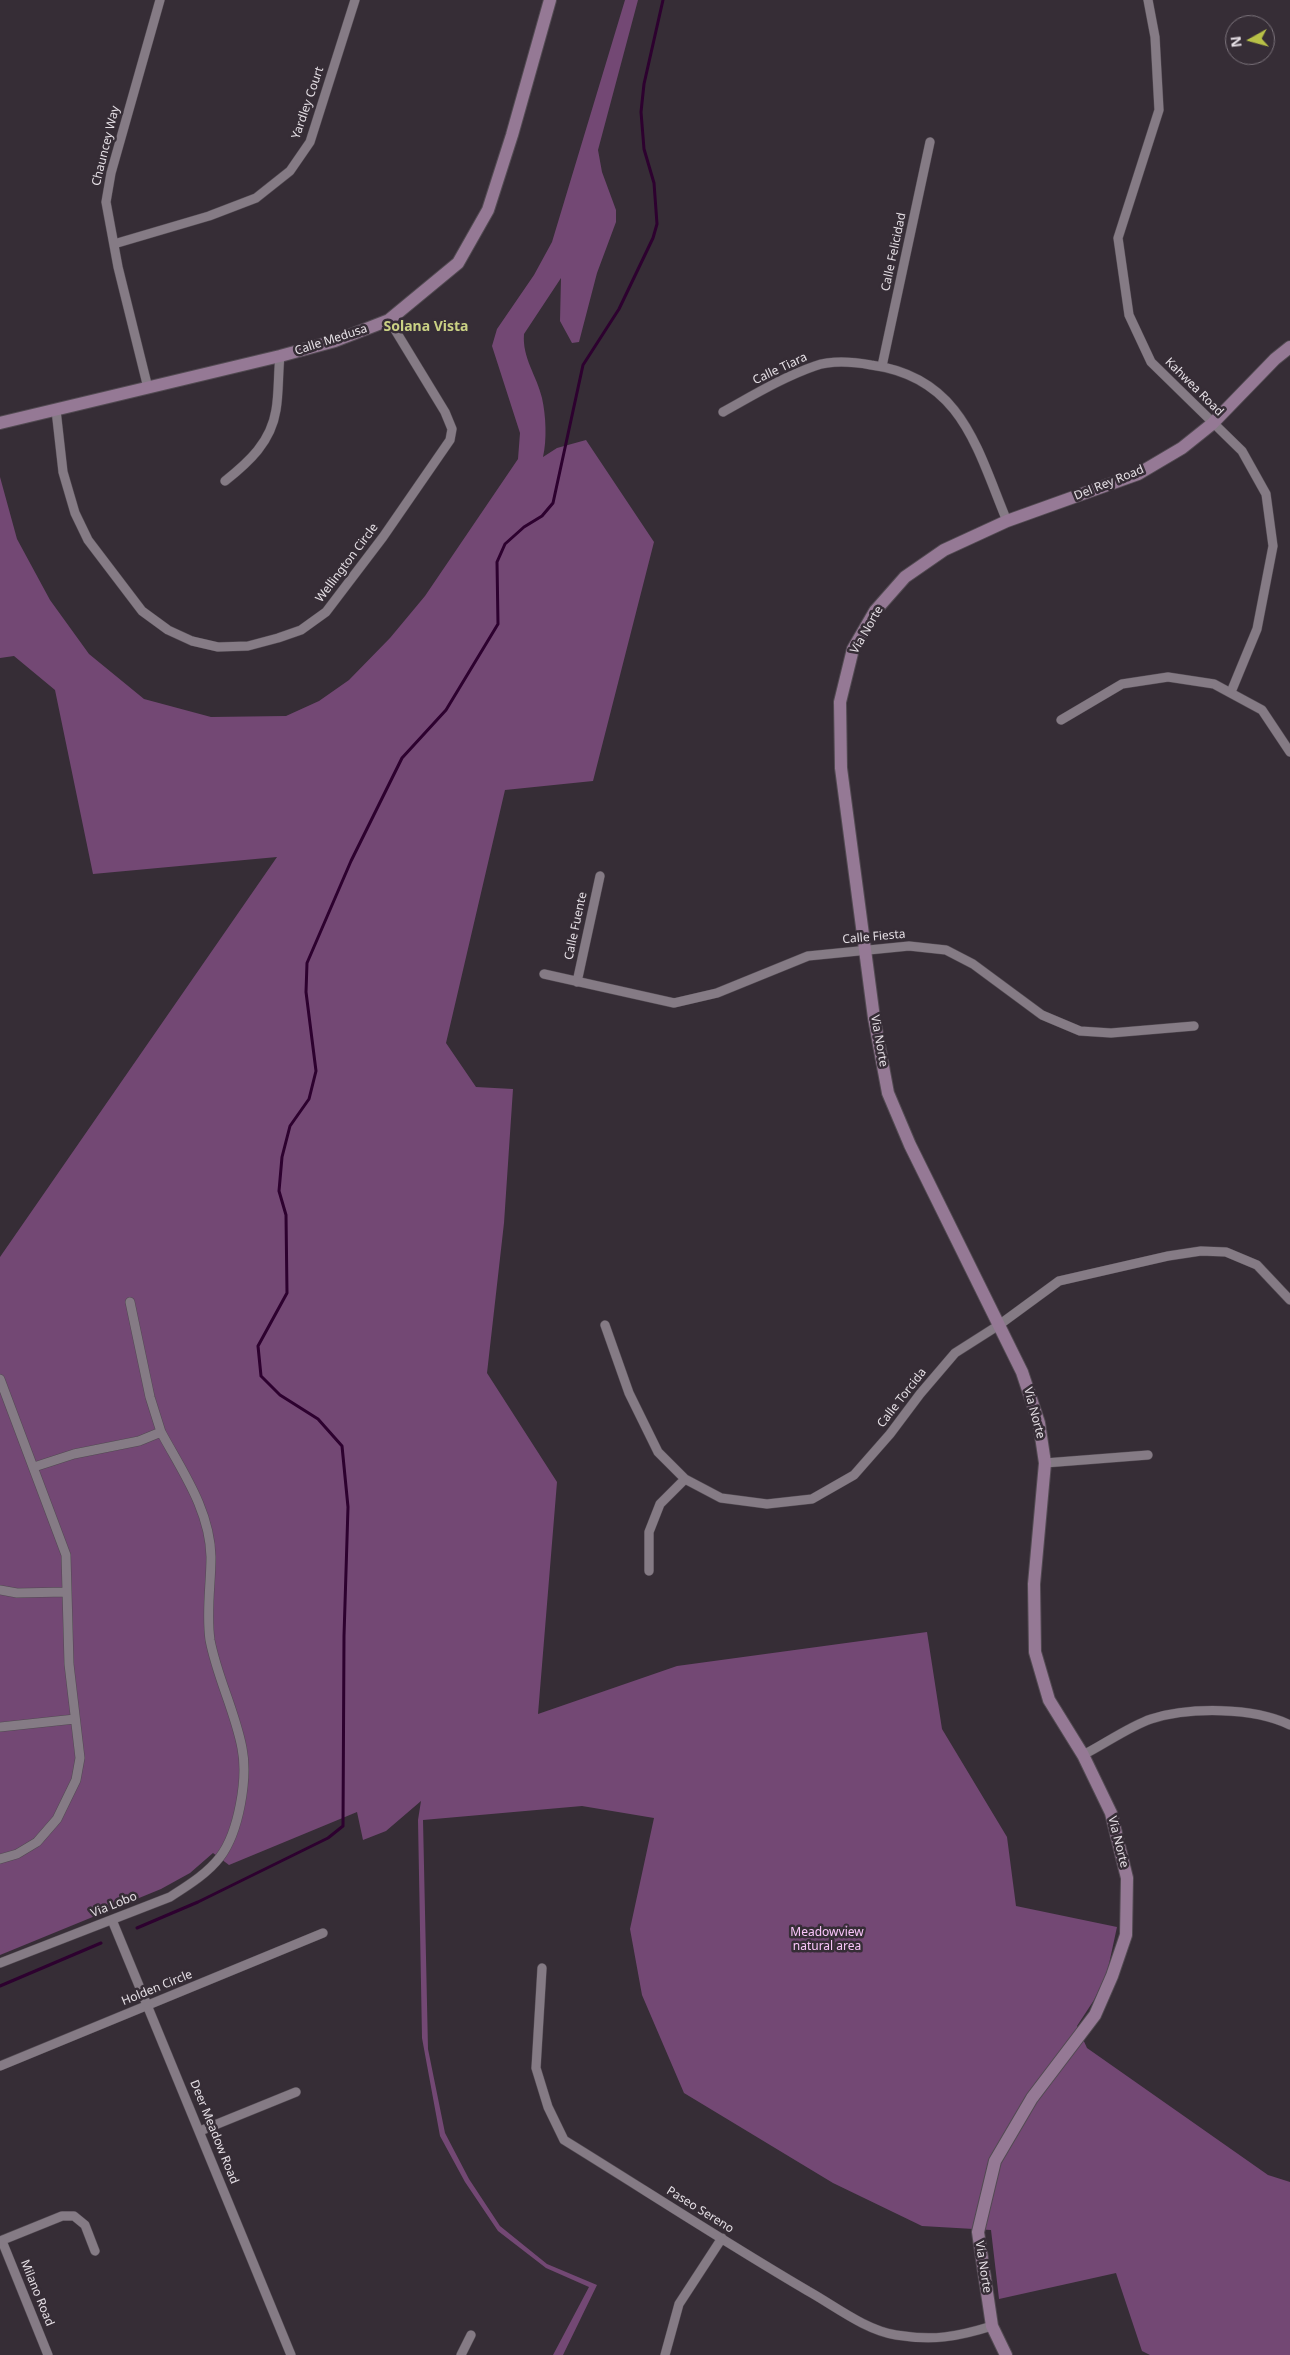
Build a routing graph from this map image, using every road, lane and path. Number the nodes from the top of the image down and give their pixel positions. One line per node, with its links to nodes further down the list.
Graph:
1 (160, 0): 6 (street, Chauncey Way)
2 (355, 0): 6 (street, Yardley Court)
3 (550, 0): 7 (street, Calle Medusa)
4 (1148, 0): 15 (street, Kahwea Road)
5 (930, 142): 10 (street, Calle Felicidad)
6 (114, 244): 11 (street, Chauncey Way)
7 (389, 320): 9 (street, Calle Medusa); 12 (street, Wellington Circle)
8 (1290, 347): 15 (street, Del Rey Road)
9 (280, 356): 11 (street, Calle Medusa); 16 (street)
10 (882, 366): 13 (street, Calle Tiara); 17 (street, Calle Tiara)
11 (148, 388): 12 (street, Calle Medusa)
12 (56, 410): 14 (street, Calle Medusa)
13 (722, 412)
14 (0, 423)
15 (1212, 424): 17 (street, Del Rey Road); 18 (street, Kahwea Road)
16 (225, 481)
17 (1006, 522): 22 (street, Via Norte)
18 (1230, 692): 19 (street); 20 (street)
19 (1061, 720)
20 (1290, 752)
21 (600, 876): 24 (street, Calle Fuente)
22 (866, 950): 24 (street, Calle Fiesta); 25 (street, Calle Fiesta); 29 (street, Via Norte)
23 (544, 974): 24 (street, Calle Fiesta)
24 (577, 982)
25 (1194, 1026)
26 (1290, 1300): 29 (street, Calle Torcida)
27 (130, 1302): 31 (street)
28 (605, 1324): 35 (street, Calle Torcida)
29 (999, 1325): 33 (street, Via Norte); 35 (street, Calle Torcida)
30 (0, 1379): 34 (street)
31 (161, 1432): 34 (street); 44 (street, Via Lobo)
32 (1148, 1454): 33 (street)
33 (1045, 1463): 42 (street, Via Norte)
34 (34, 1467): 38 (street)
35 (685, 1479): 36 (street)
36 (649, 1571)
37 (0, 1590): 38 (street)
38 (66, 1592): 39 (street)
39 (75, 1719): 41 (street); 43 (street)
40 (1290, 1725): 42 (street)
41 (0, 1727)
42 (1083, 1755): 55 (street, Via Norte)
43 (0, 1860)
44 (112, 1920): 46 (street, Via Lobo); 48 (street, Deer Meadow Road)
45 (323, 1933): 48 (street, Holden Circle)
46 (0, 1963)
47 (542, 1968): 52 (street, Paseo Sereno)
48 (148, 2005): 49 (street, Holden Circle); 51 (street, Deer Meadow Road)
49 (0, 2066)
50 (296, 2092): 51 (street)
51 (200, 2131): 58 (street, Deer Meadow Road)
52 (722, 2238): 55 (street, Paseo Sereno); 60 (street)
53 (1, 2241): 54 (street); 57 (street, Milano Road)
54 (95, 2250)
55 (992, 2326): 61 (street, Via Norte)
56 (471, 2335): 59 (street)
57 (48, 2355)
58 (292, 2355)
59 (460, 2355)
60 (665, 2355)
61 (1006, 2355)

